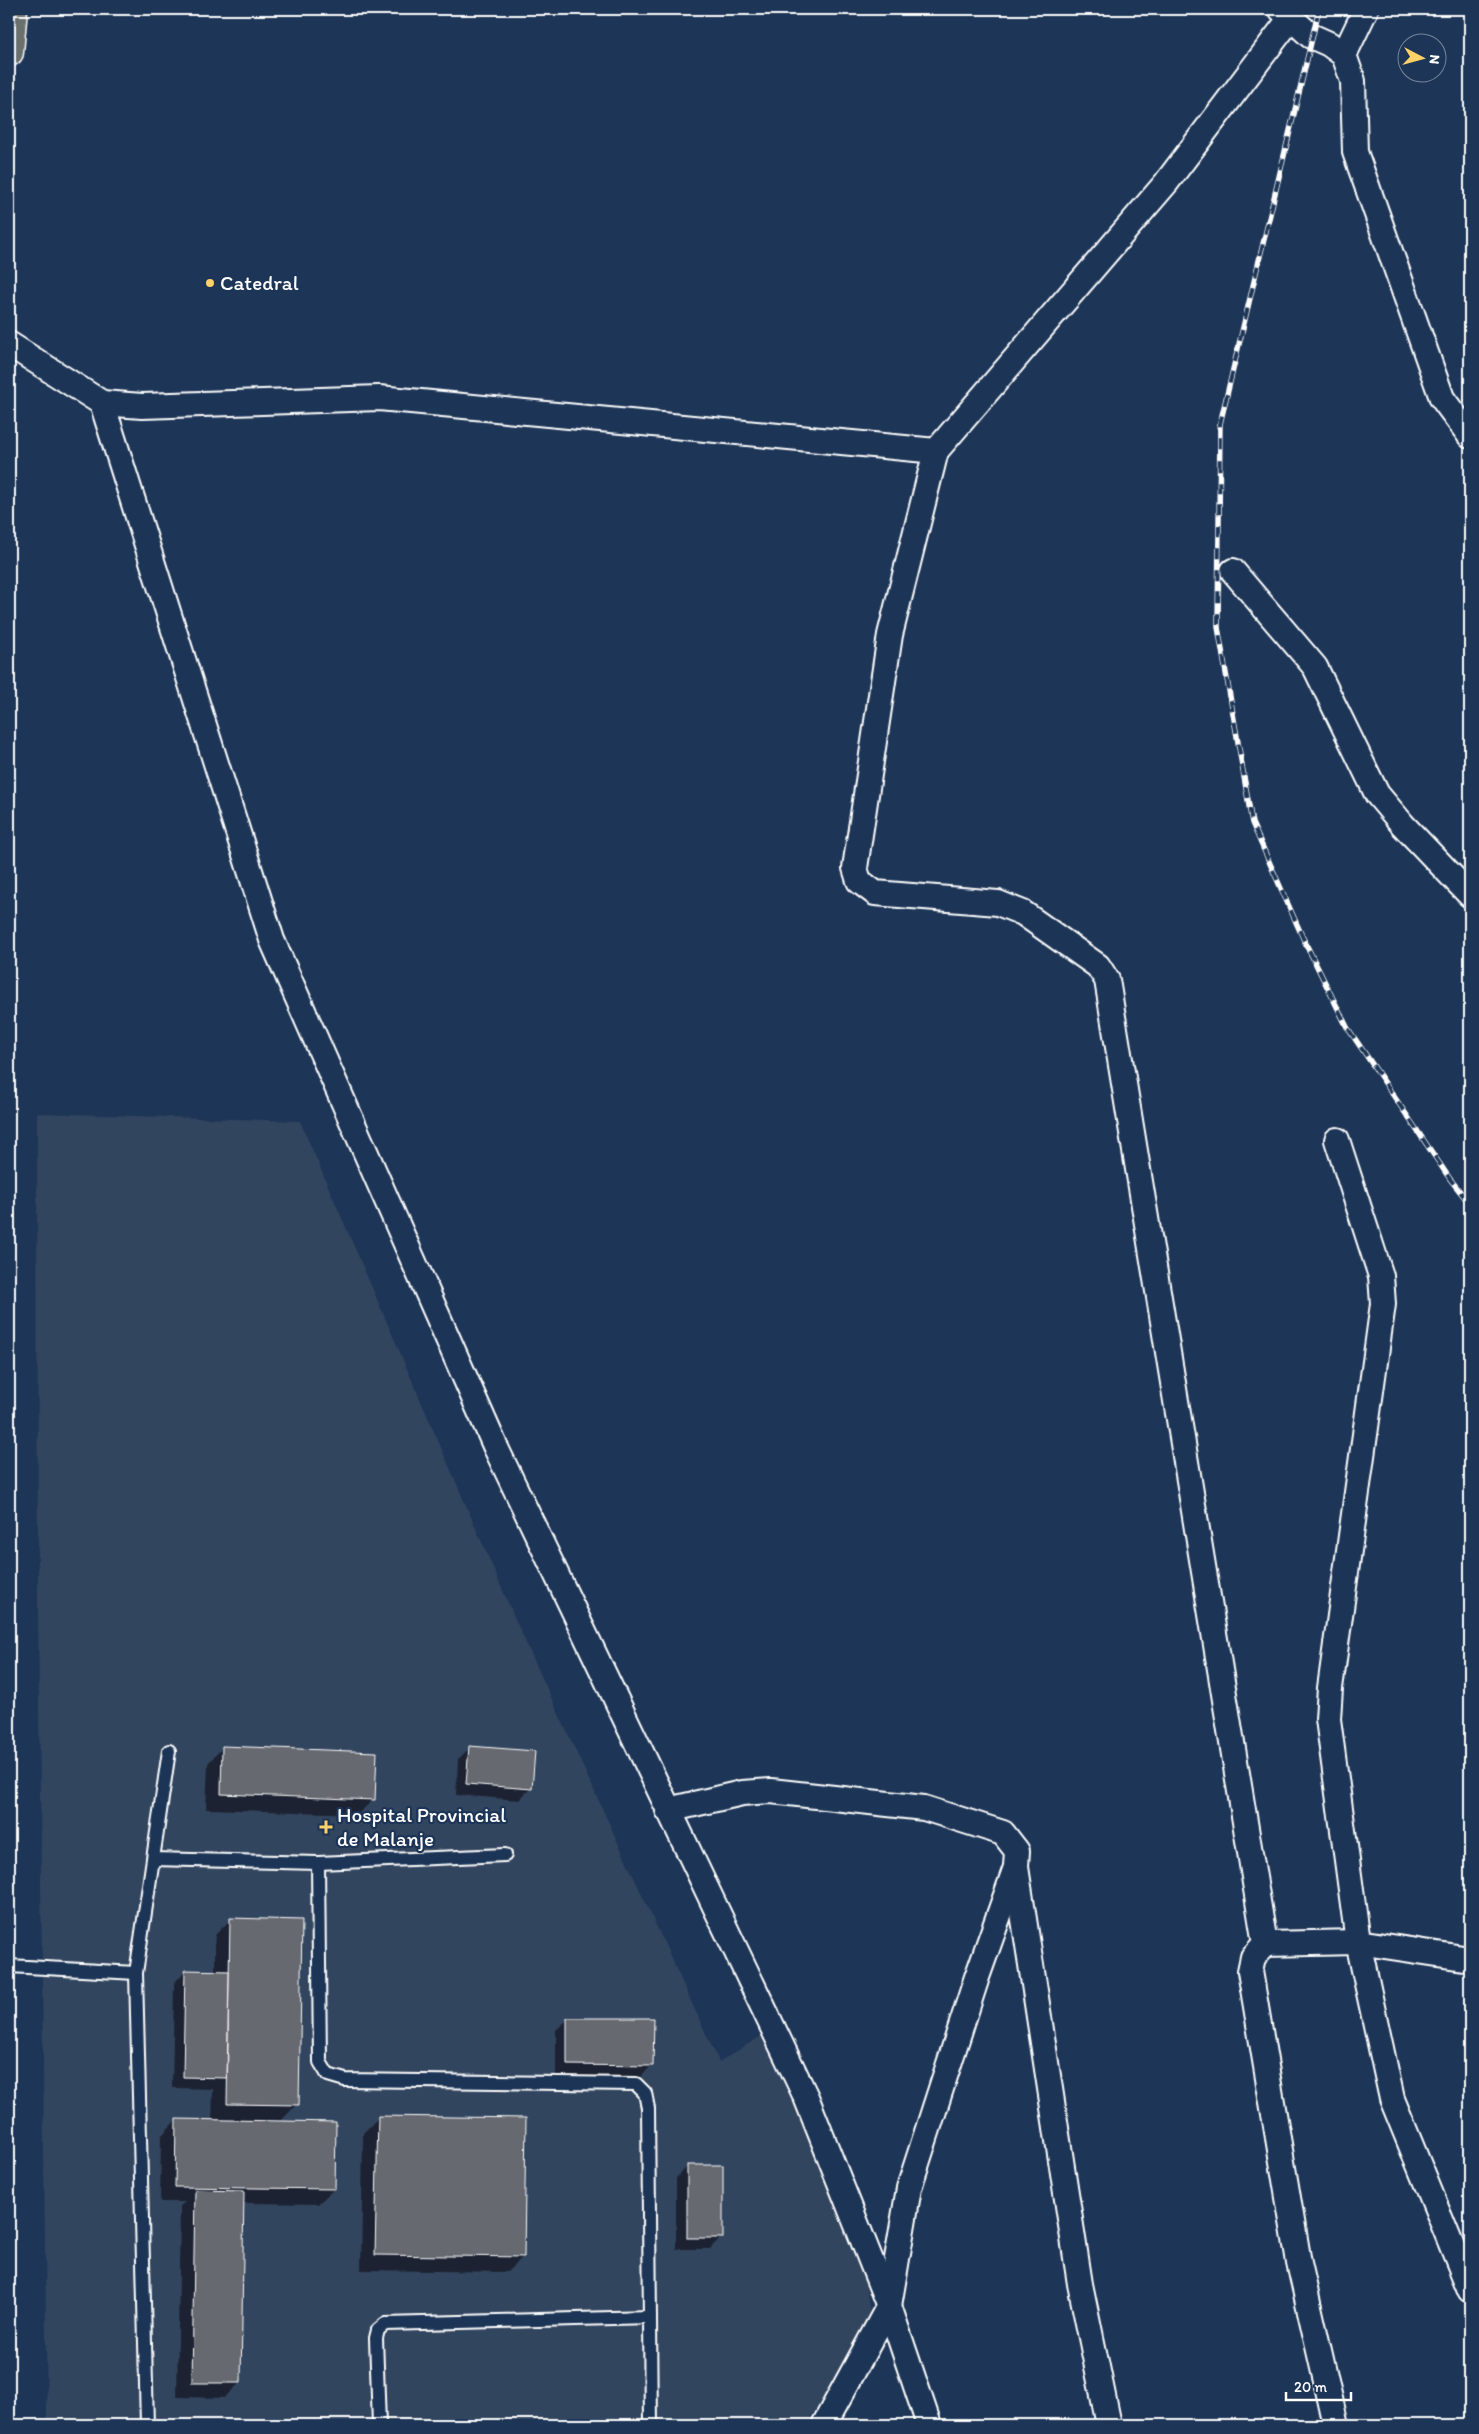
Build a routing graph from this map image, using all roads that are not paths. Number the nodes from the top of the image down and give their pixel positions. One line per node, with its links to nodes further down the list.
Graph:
1 (14, 9): 4 (main road)
2 (1366, 9): 5 (street)
3 (1286, 14): 5 (street); 9 (street)
4 (9, 52)
5 (1344, 56): 8 (street)
6 (9, 344): 7 (street)
7 (102, 403): 9 (street); 14 (street)
8 (1470, 436)
9 (936, 451): 20 (street)
10 (1233, 571): 11 (street)
11 (1470, 895)
12 (1337, 1140): 19 (street)
13 (169, 1751): 16 (lane)
14 (668, 1810): 18 (street); 25 (street)
15 (505, 1855): 17 (lane)
16 (154, 1859): 17 (lane); 23 (lane)
17 (318, 1863): 26 (lane)
18 (1016, 1867): 25 (street); 32 (street)
19 (1358, 1942): 20 (street); 21 (street); 24 (street)
20 (1265, 1944): 33 (street)
21 (1470, 1959)
22 (9, 1966): 23 (lane)
23 (136, 1973): 27 (lane)
24 (1470, 2290)
25 (889, 2306): 30 (street); 31 (street)
26 (650, 2317): 28 (lane); 29 (lane)
27 (147, 2425)
28 (379, 2425)
29 (651, 2425)
30 (824, 2425)
31 (929, 2425)
32 (1109, 2425)
33 (1336, 2425)

